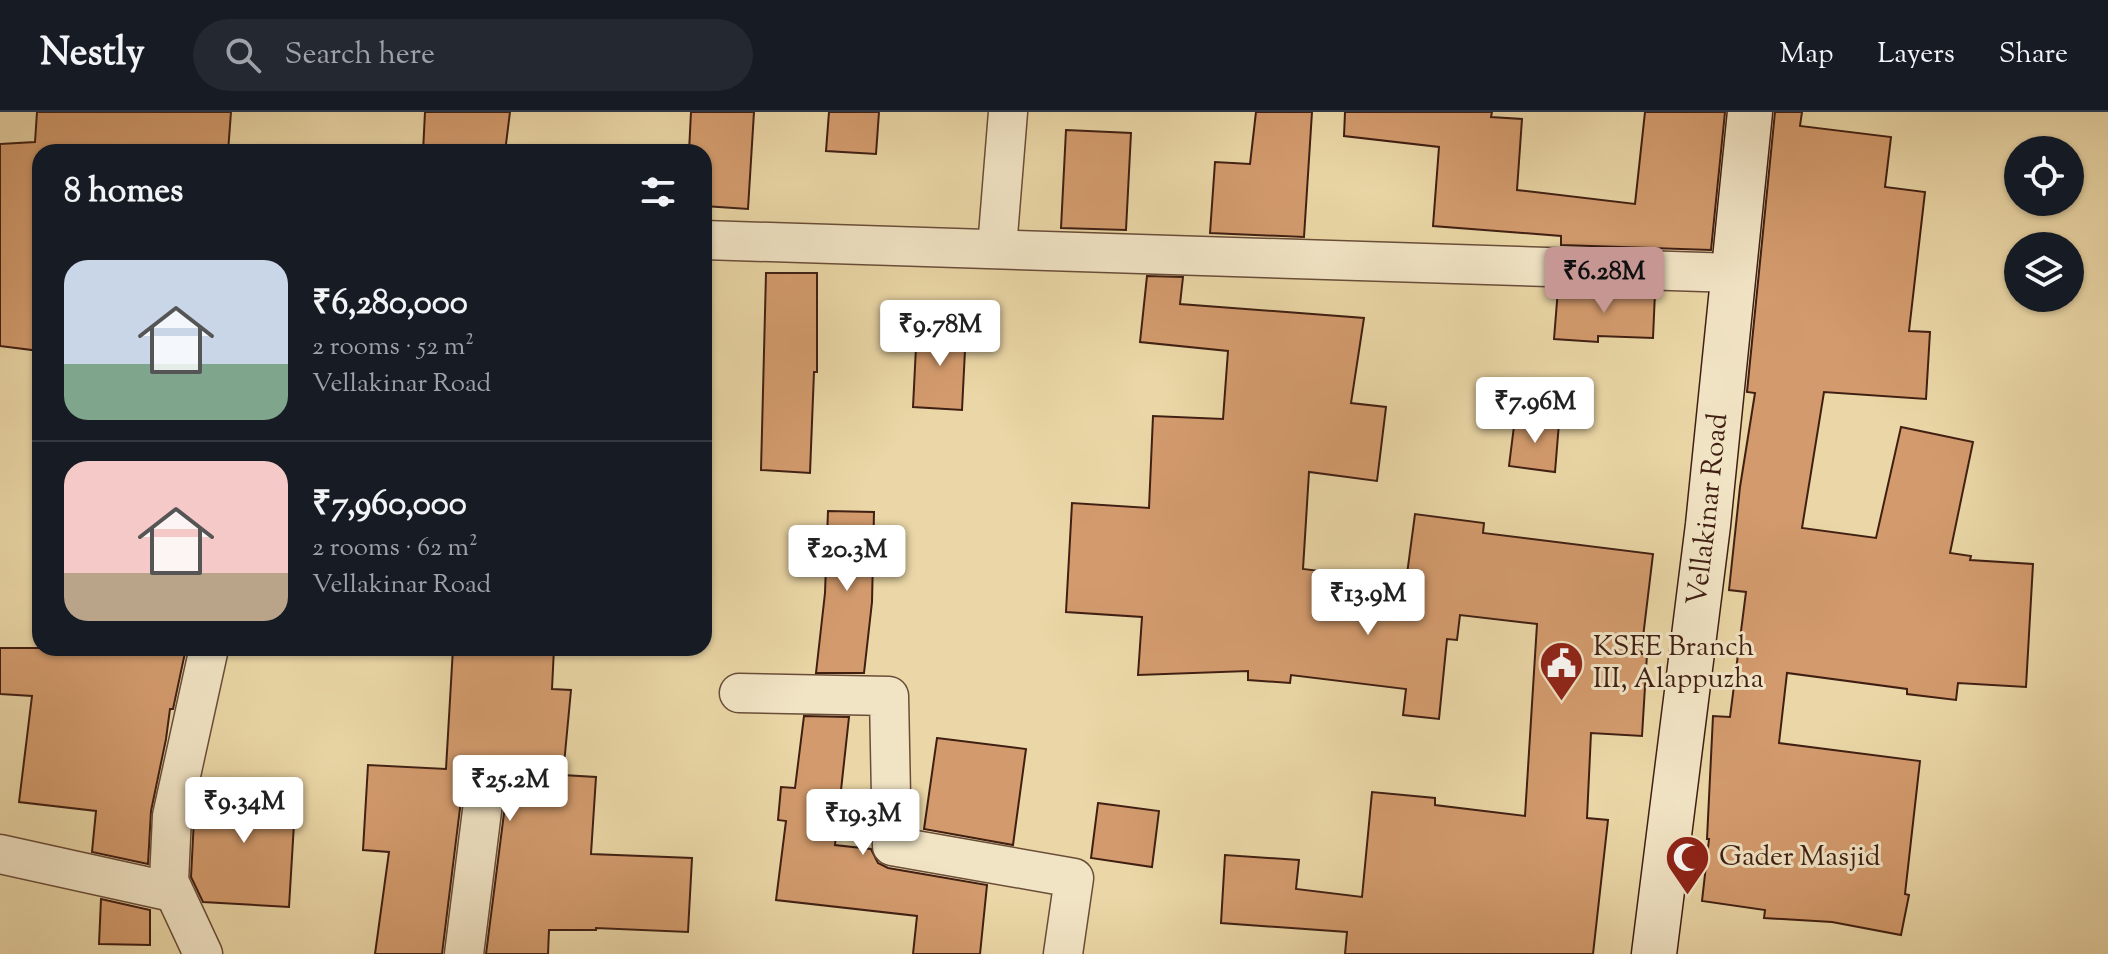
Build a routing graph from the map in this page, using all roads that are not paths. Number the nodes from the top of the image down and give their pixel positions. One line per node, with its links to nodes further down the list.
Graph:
1 (1008, 112): 4 (street)
2 (1750, 112): 5 (main road, Vellakinar Road)
3 (712, 240): 4 (street)
4 (997, 248): 5 (street)
5 (1734, 273): 14 (main road, Vellakinar Road)
6 (207, 656): 10 (street)
7 (739, 693): 13 (street)
8 (485, 787): 12 (street)
9 (0, 854): 10 (street)
10 (172, 892): 11 (street)
11 (203, 954)
12 (464, 954)
13 (1063, 954)
14 (1654, 954)

